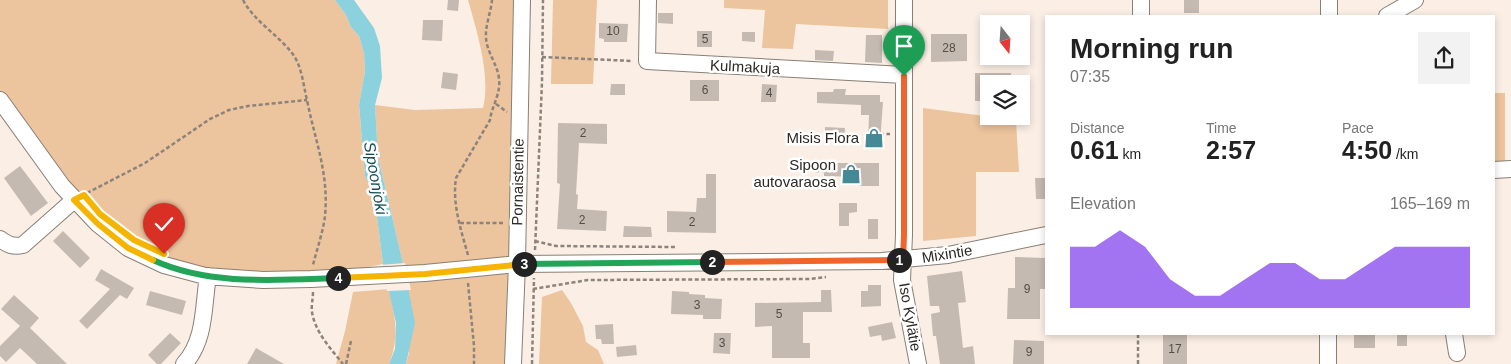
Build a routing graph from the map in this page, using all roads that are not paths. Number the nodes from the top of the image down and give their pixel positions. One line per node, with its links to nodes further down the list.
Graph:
1 (522, 0): 18 (street, Pornaistentie)
2 (648, 0): 10 (street, Kulmakuja)
3 (904, 0): 10 (street, Iso Kylätie)
4 (1141, 0): 7 (street)
5 (1329, 0): 8 (street)
6 (1415, 0): 9 (street)
7 (1140, 15)
8 (1330, 15)
9 (1389, 15)
10 (904, 76): 17 (street, Iso Kylätie)
11 (0, 100): 14 (street, Mixintie)
12 (1511, 169): 13 (street)
13 (1495, 170)
14 (74, 200): 16 (street); 19 (street, Mixintie)
15 (1045, 235): 17 (street, Mixintie)
16 (0, 240)
17 (903, 260): 18 (street, Mixintie); 25 (street, Iso Kylätie)
18 (517, 264): 19 (street, Mixintie); 24 (street, Pornaistentie)
19 (208, 276): 23 (street)
20 (1328, 335): 26 (street)
21 (1454, 335): 22 (street)
22 (1456, 353)
23 (184, 364)
24 (513, 364)
25 (918, 364)
26 (1328, 364)

